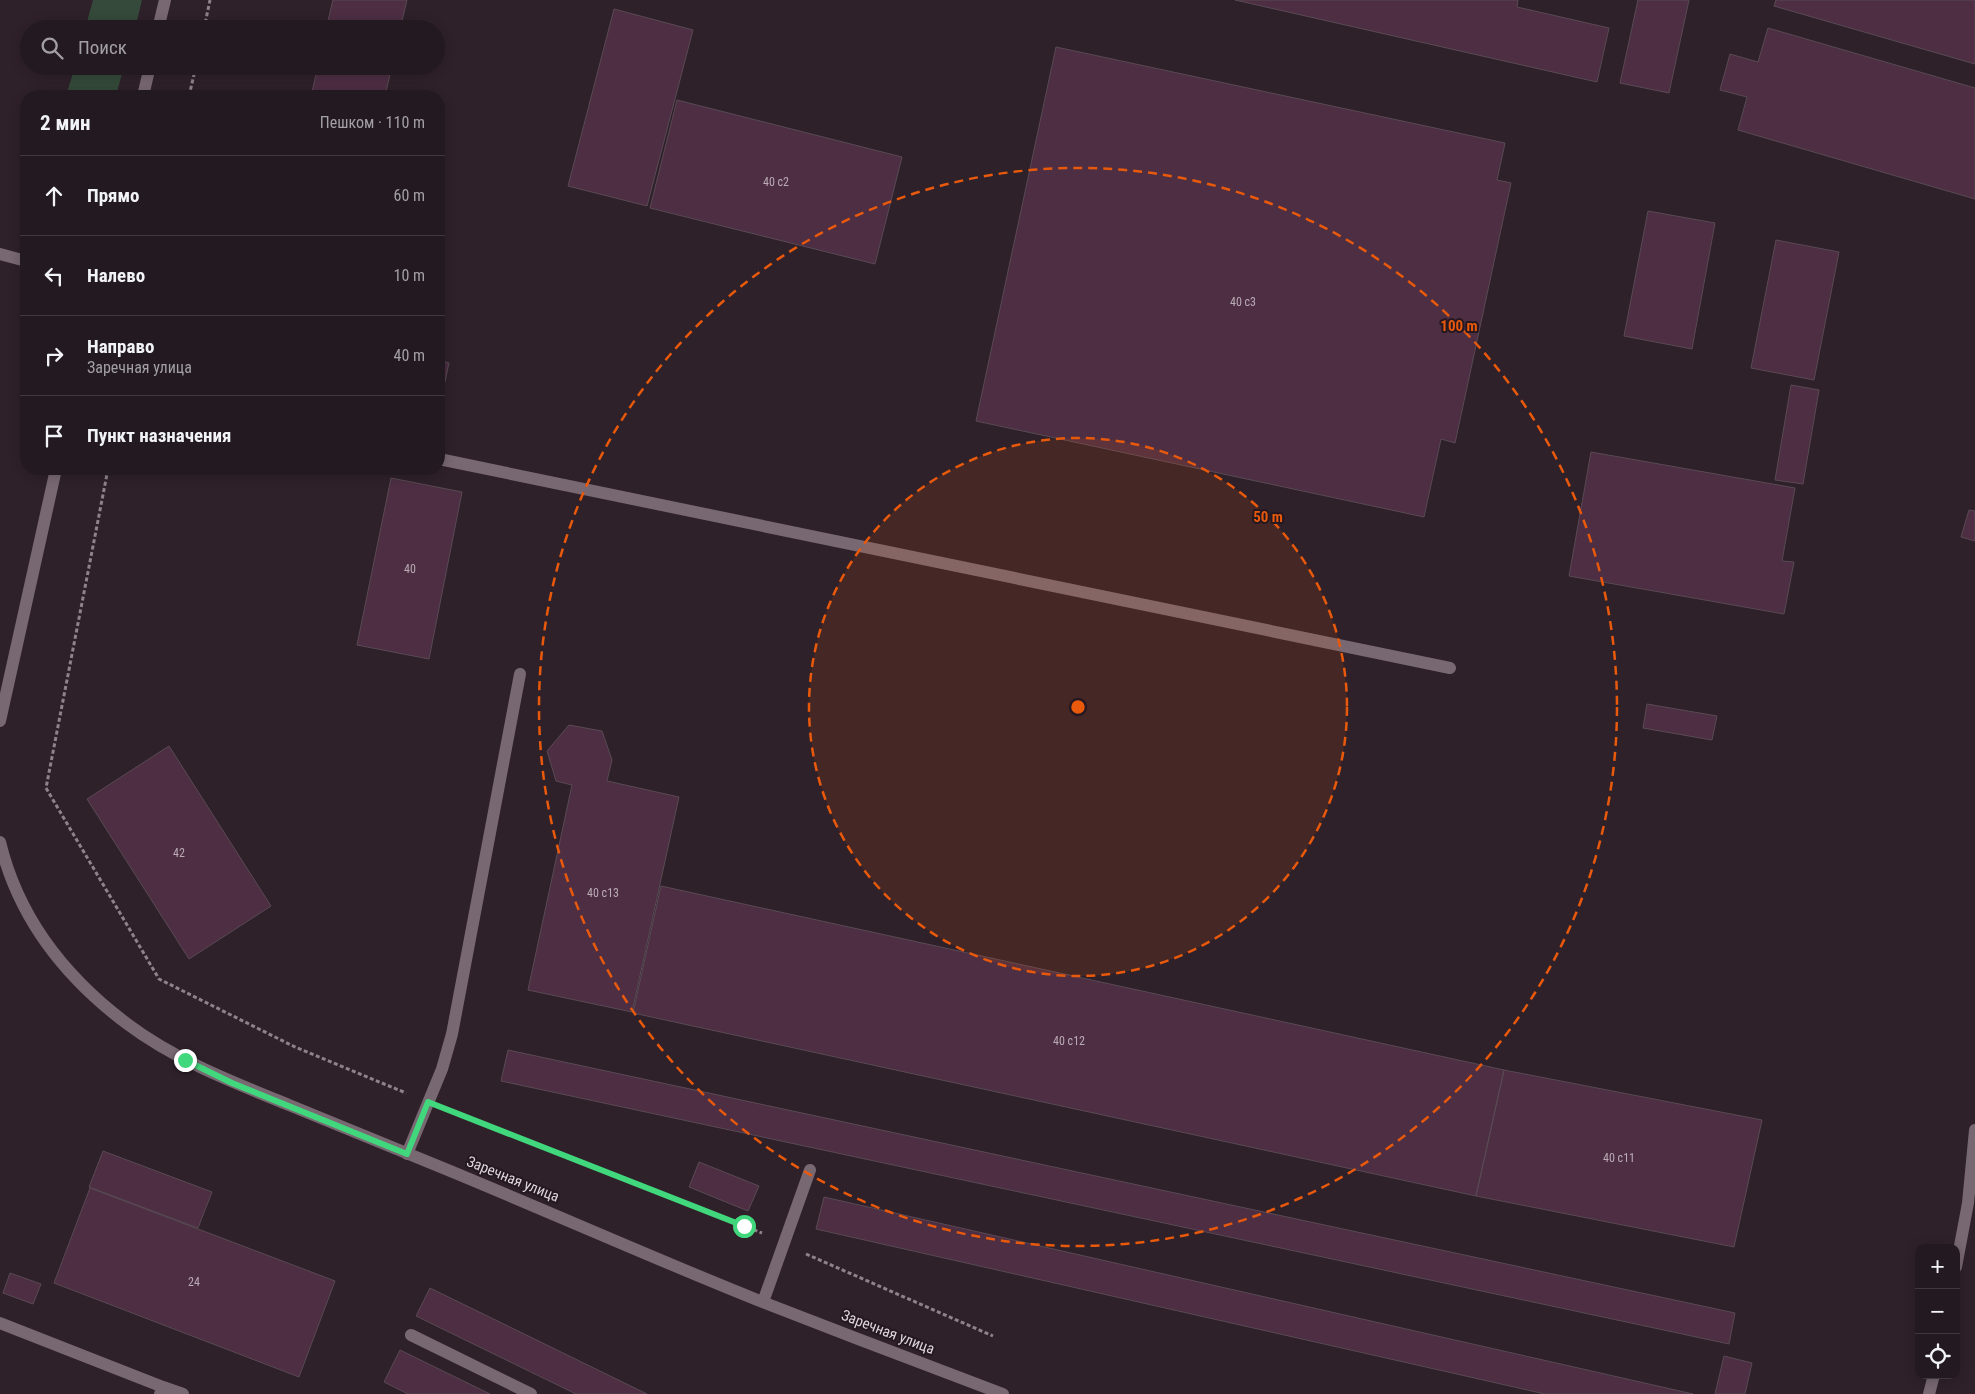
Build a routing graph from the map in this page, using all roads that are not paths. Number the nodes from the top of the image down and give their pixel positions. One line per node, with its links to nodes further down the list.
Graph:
1 (165, 0): 2 (street)
2 (160, 20)
3 (148, 75): 4 (street)
4 (144, 90)
5 (0, 254): 6 (street)
6 (20, 259)
7 (445, 460): 9 (street)
8 (55, 475): 11 (street)
9 (1450, 668)
10 (520, 674): 15 (street)
11 (0, 721)
12 (0, 842): 13 (street, Заречная улица)
13 (2, 863): 15 (street, Заречная улица)
14 (1975, 1130): 17 (street)
15 (407, 1154): 18 (street, Заречная улица)
16 (810, 1170): 18 (street)
17 (1960, 1246)
18 (763, 1302): 25 (street, Заречная улица)
19 (0, 1323): 22 (street)
20 (411, 1335): 24 (street)
21 (1933, 1379): 26 (street)
22 (161, 1391): 23 (street)
23 (183, 1394)
24 (531, 1394)
25 (1003, 1394)
26 (1929, 1394)

